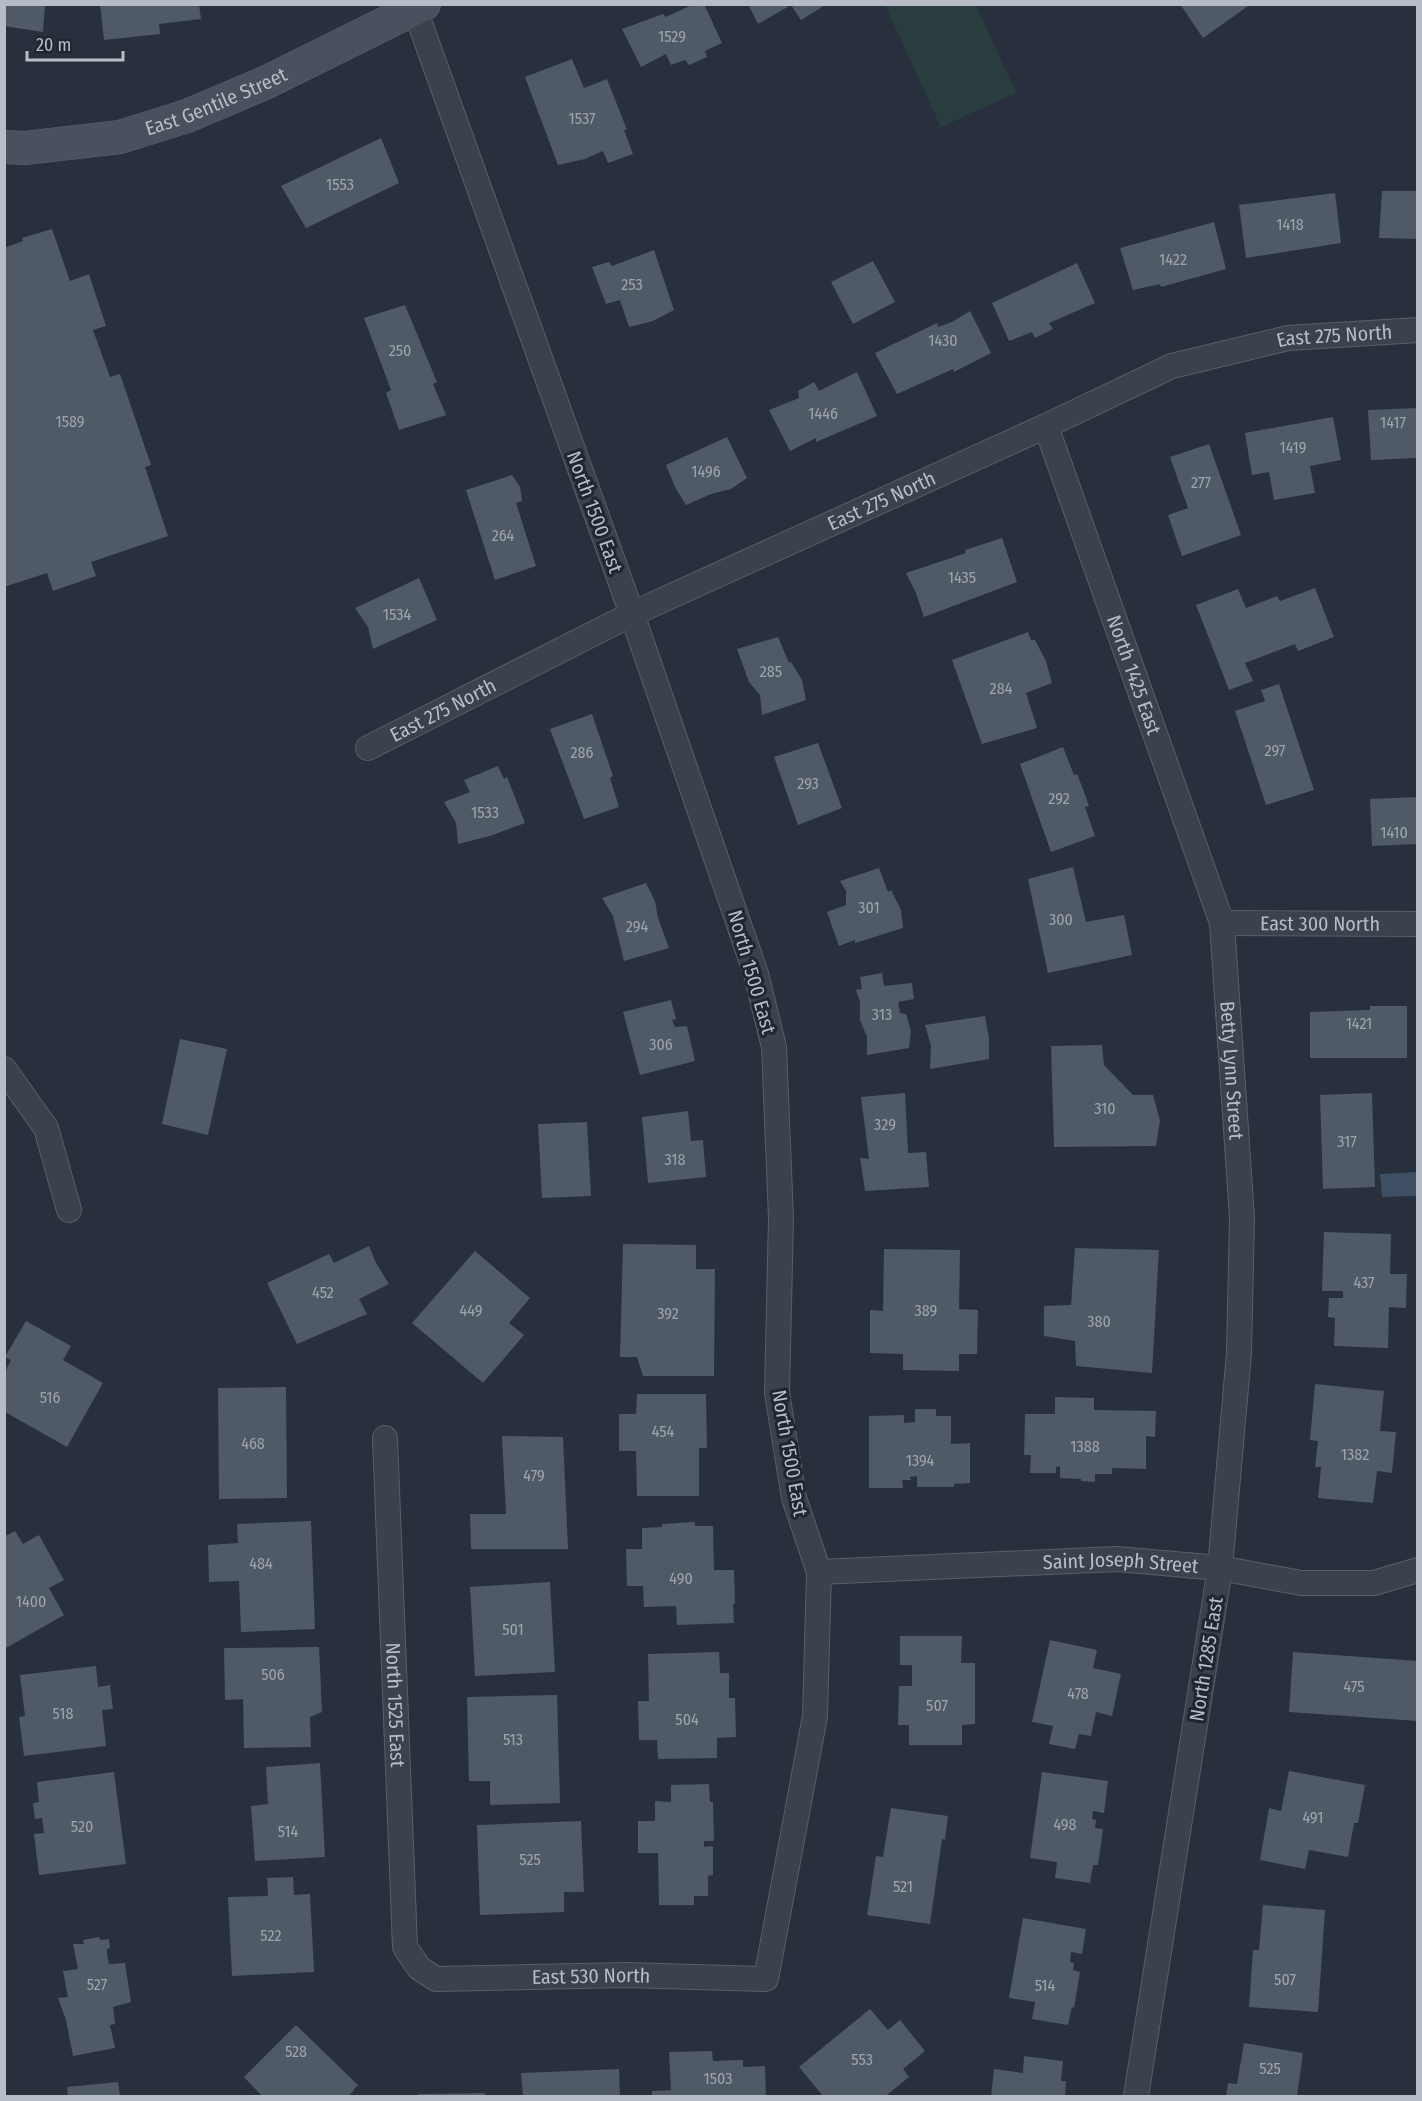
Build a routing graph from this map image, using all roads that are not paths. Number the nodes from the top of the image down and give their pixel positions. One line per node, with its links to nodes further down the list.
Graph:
1 (417, 6): 2 (street, East Gentile Street); 5 (street, North 1500 East)
2 (4, 147)
3 (1418, 330): 4 (street, East 275 North)
4 (1046, 426): 5 (street, East 275 North); 7 (street, North 1425 East)
5 (632, 614): 6 (street, East 275 North); 15 (street, North 1500 East)
6 (368, 748)
7 (1222, 923): 8 (street, East 300 North); 11 (street, Betty Lynn Street)
8 (1418, 924)
9 (4, 1069): 10 (street)
10 (69, 1210)
11 (1242, 1218): 13 (street, North 1285 East)
12 (385, 1438): 16 (street, North 1525 East)
13 (1220, 1568): 14 (street, Saint Joseph Street); 15 (street, Saint Joseph Street); 18 (street, North 1285 East)
14 (1418, 1570)
15 (819, 1572): 17 (street, North 1500 East)
16 (419, 1968): 17 (street, East 530 North)
17 (766, 1979)
18 (1136, 2097)

